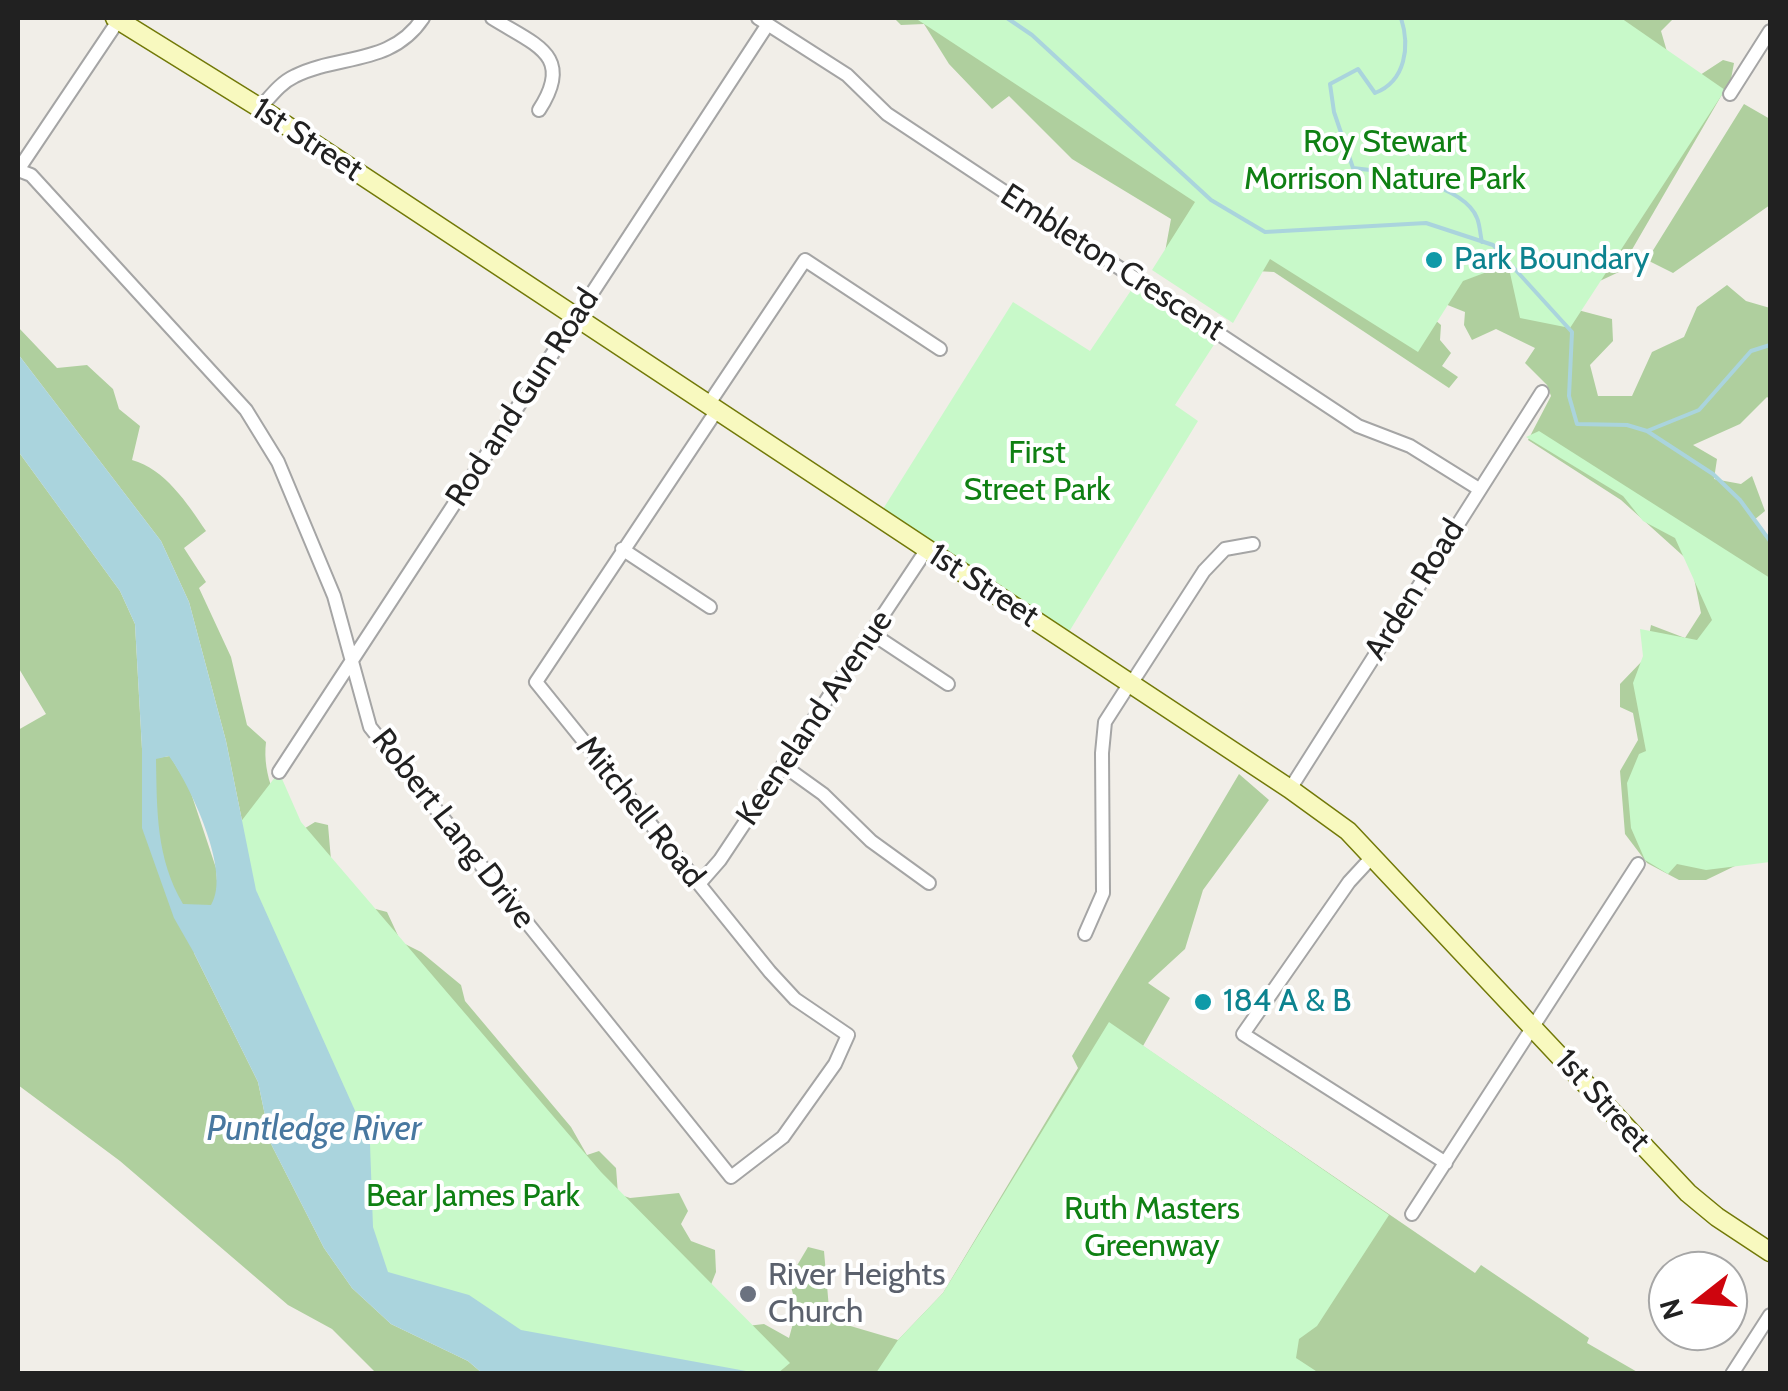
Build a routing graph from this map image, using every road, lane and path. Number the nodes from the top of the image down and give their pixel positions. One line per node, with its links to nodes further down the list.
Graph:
1 (118, 18): 7 (street, 1st Street); 9 (street)
2 (422, 18): 7 (street)
3 (492, 18): 8 (street)
4 (763, 21): 10 (street, Rod and Gun Road); 14 (street, Embleton Crescent)
5 (1770, 31): 6 (street)
6 (1730, 94)
7 (260, 108): 10 (street, 1st Street)
8 (538, 110)
9 (18, 170): 20 (street, Robert Lang Drive)
10 (576, 317): 13 (street, 1st Street); 20 (street, Rod and Gun Road)
11 (940, 349): 13 (street, Mitchell Road)
12 (1542, 392): 14 (street, Arden Road)
13 (712, 407): 16 (street, Mitchell Road); 17 (street, 1st Street)
14 (1479, 489): 25 (street, Arden Road)
15 (1253, 544): 22 (street)
16 (622, 549): 18 (street); 29 (street, Mitchell Road)
17 (927, 549): 19 (street, Keeneland Avenue); 22 (street, 1st Street)
18 (710, 607)
19 (871, 632): 21 (street); 23 (street, Keeneland Avenue)
20 (353, 658): 24 (street, Rod and Gun Road); 33 (street, Robert Lang Drive)
21 (948, 684)
22 (1130, 684): 25 (street, 1st Street); 30 (street)
23 (784, 766): 28 (street); 29 (street, Keeneland Avenue)
24 (278, 772)
25 (1290, 789): 26 (street, 1st Street)
26 (1374, 855): 31 (street, 1st Street); 32 (street)
27 (1638, 864): 31 (street)
28 (929, 883)
29 (699, 884): 33 (street, Mitchell Road)
30 (1085, 934)
31 (1535, 1028): 32 (street); 35 (street, 1st Street)
32 (1446, 1163): 34 (street)
33 (731, 1177)
34 (1412, 1214)
35 (1770, 1252)
36 (1770, 1316): 37 (street)
37 (1732, 1374)

